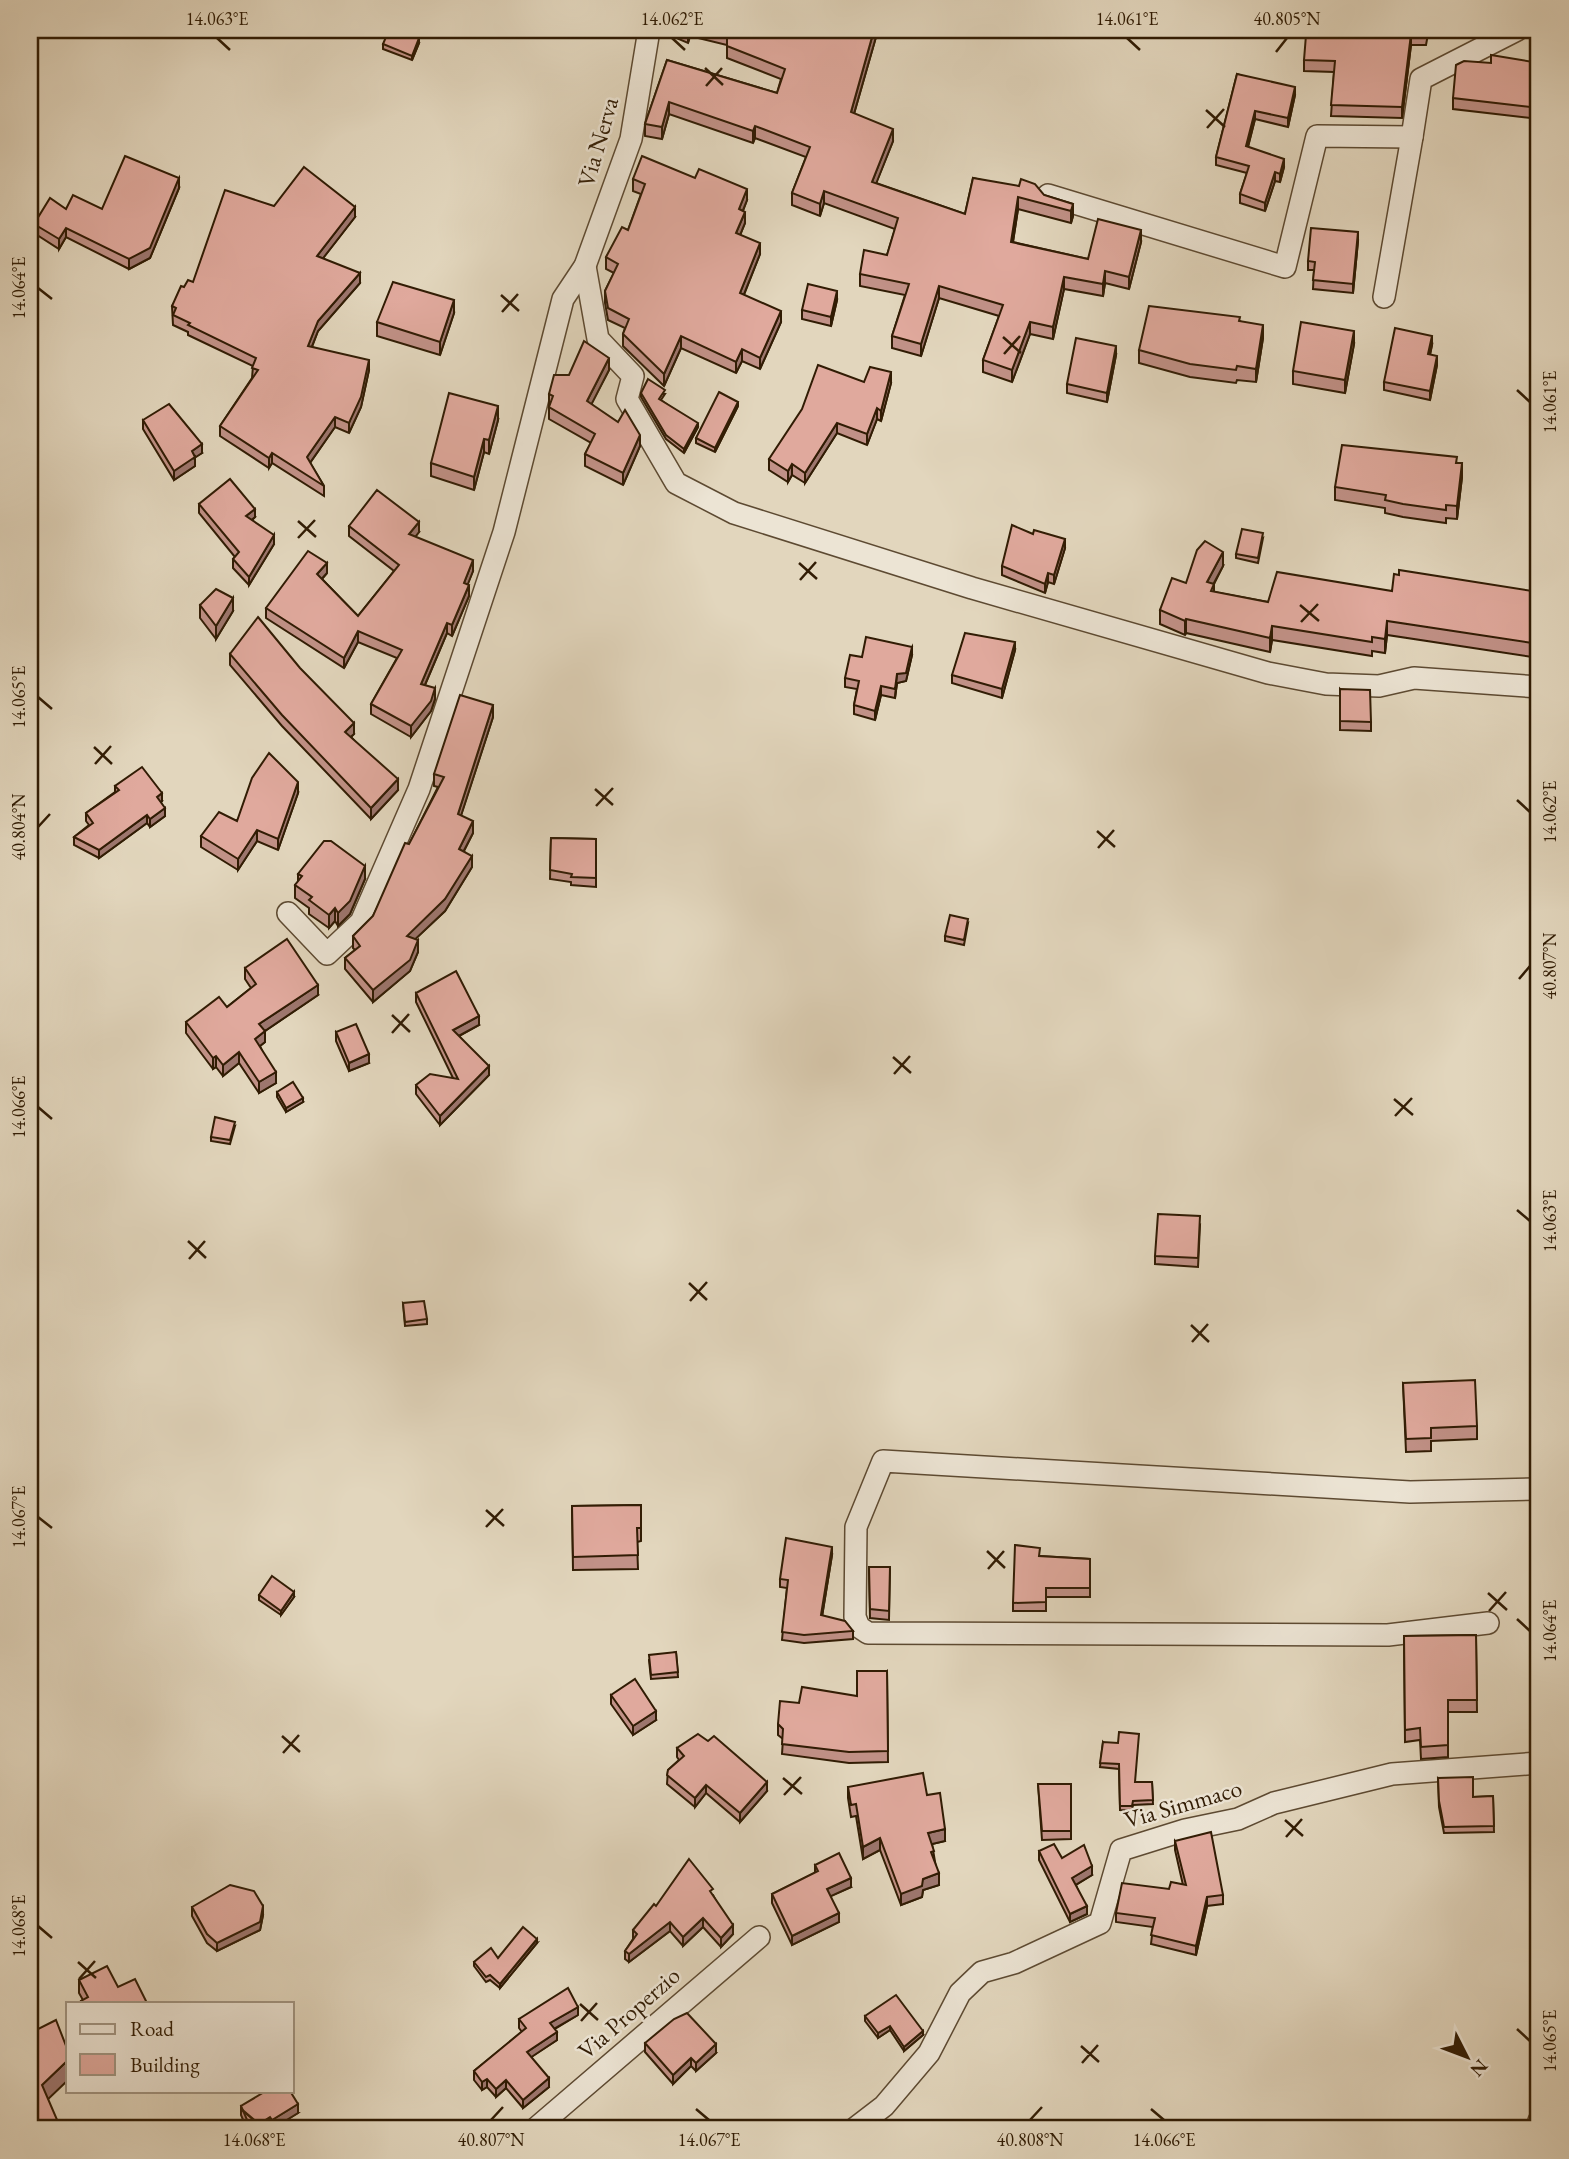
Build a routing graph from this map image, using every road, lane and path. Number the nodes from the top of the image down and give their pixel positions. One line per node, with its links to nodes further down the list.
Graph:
1 (649, 30): 5 (street, Via Nerva)
2 (1517, 30): 3 (street)
3 (1412, 137): 4 (street); 6 (street)
4 (1048, 195)
5 (585, 266): 7 (street); 8 (street, Via Nerva)
6 (1384, 297)
7 (1539, 687)
8 (288, 913)
9 (1539, 1489): 10 (street)
10 (1488, 1623)
11 (1539, 1763): 15 (street, Via Simmaco)
12 (759, 1937): 14 (street, Via Properzio)
13 (1539, 2121): 16 (street)
14 (535, 2129)
15 (853, 2129)
16 (1537, 2129)

